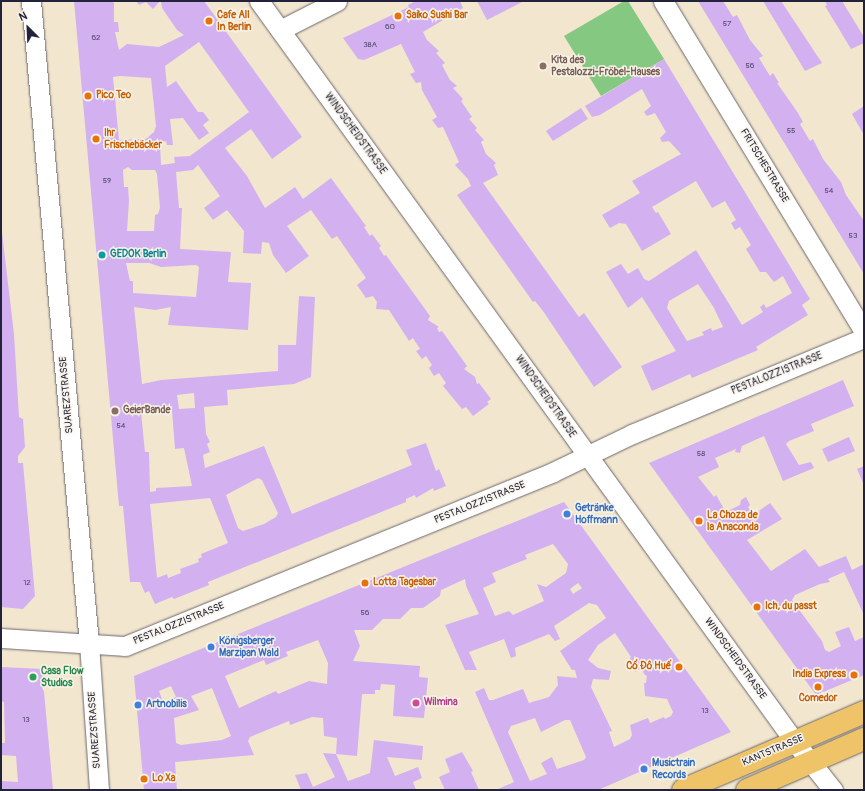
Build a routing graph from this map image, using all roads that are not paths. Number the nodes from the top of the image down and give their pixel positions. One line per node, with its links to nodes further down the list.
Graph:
1 (31, 1): 10 (street, SUAREZSTRASSE)
2 (259, 1): 5 (street, WINDSCHEIDSTRASSE)
3 (337, 1): 5 (street)
4 (663, 1): 6 (street, FRITSCHESTRASSE)
5 (280, 30): 8 (street, WINDSCHEIDSTRASSE)
6 (864, 331)
7 (864, 338): 8 (street, PESTALOZZISTRASSE)
8 (587, 456): 10 (street, PESTALOZZISTRASSE); 13 (street, WINDSCHEIDSTRASSE)
9 (1, 638): 10 (street, PESTALOZZISTRASSE)
10 (89, 643): 16 (street, SUAREZSTRASSE)
11 (864, 712): 13 (main road, KANTSTRASSE)
12 (864, 739): 14 (main road)
13 (794, 741): 14 (street, WINDSCHEIDSTRASSE); 15 (main road, KANTSTRASSE)
14 (812, 762): 18 (main road); 19 (street, WINDSCHEIDSTRASSE)
15 (715, 784): 17 (main road, KANTSTRASSE)
16 (99, 790)
17 (683, 790)
18 (746, 790)
19 (833, 790)

